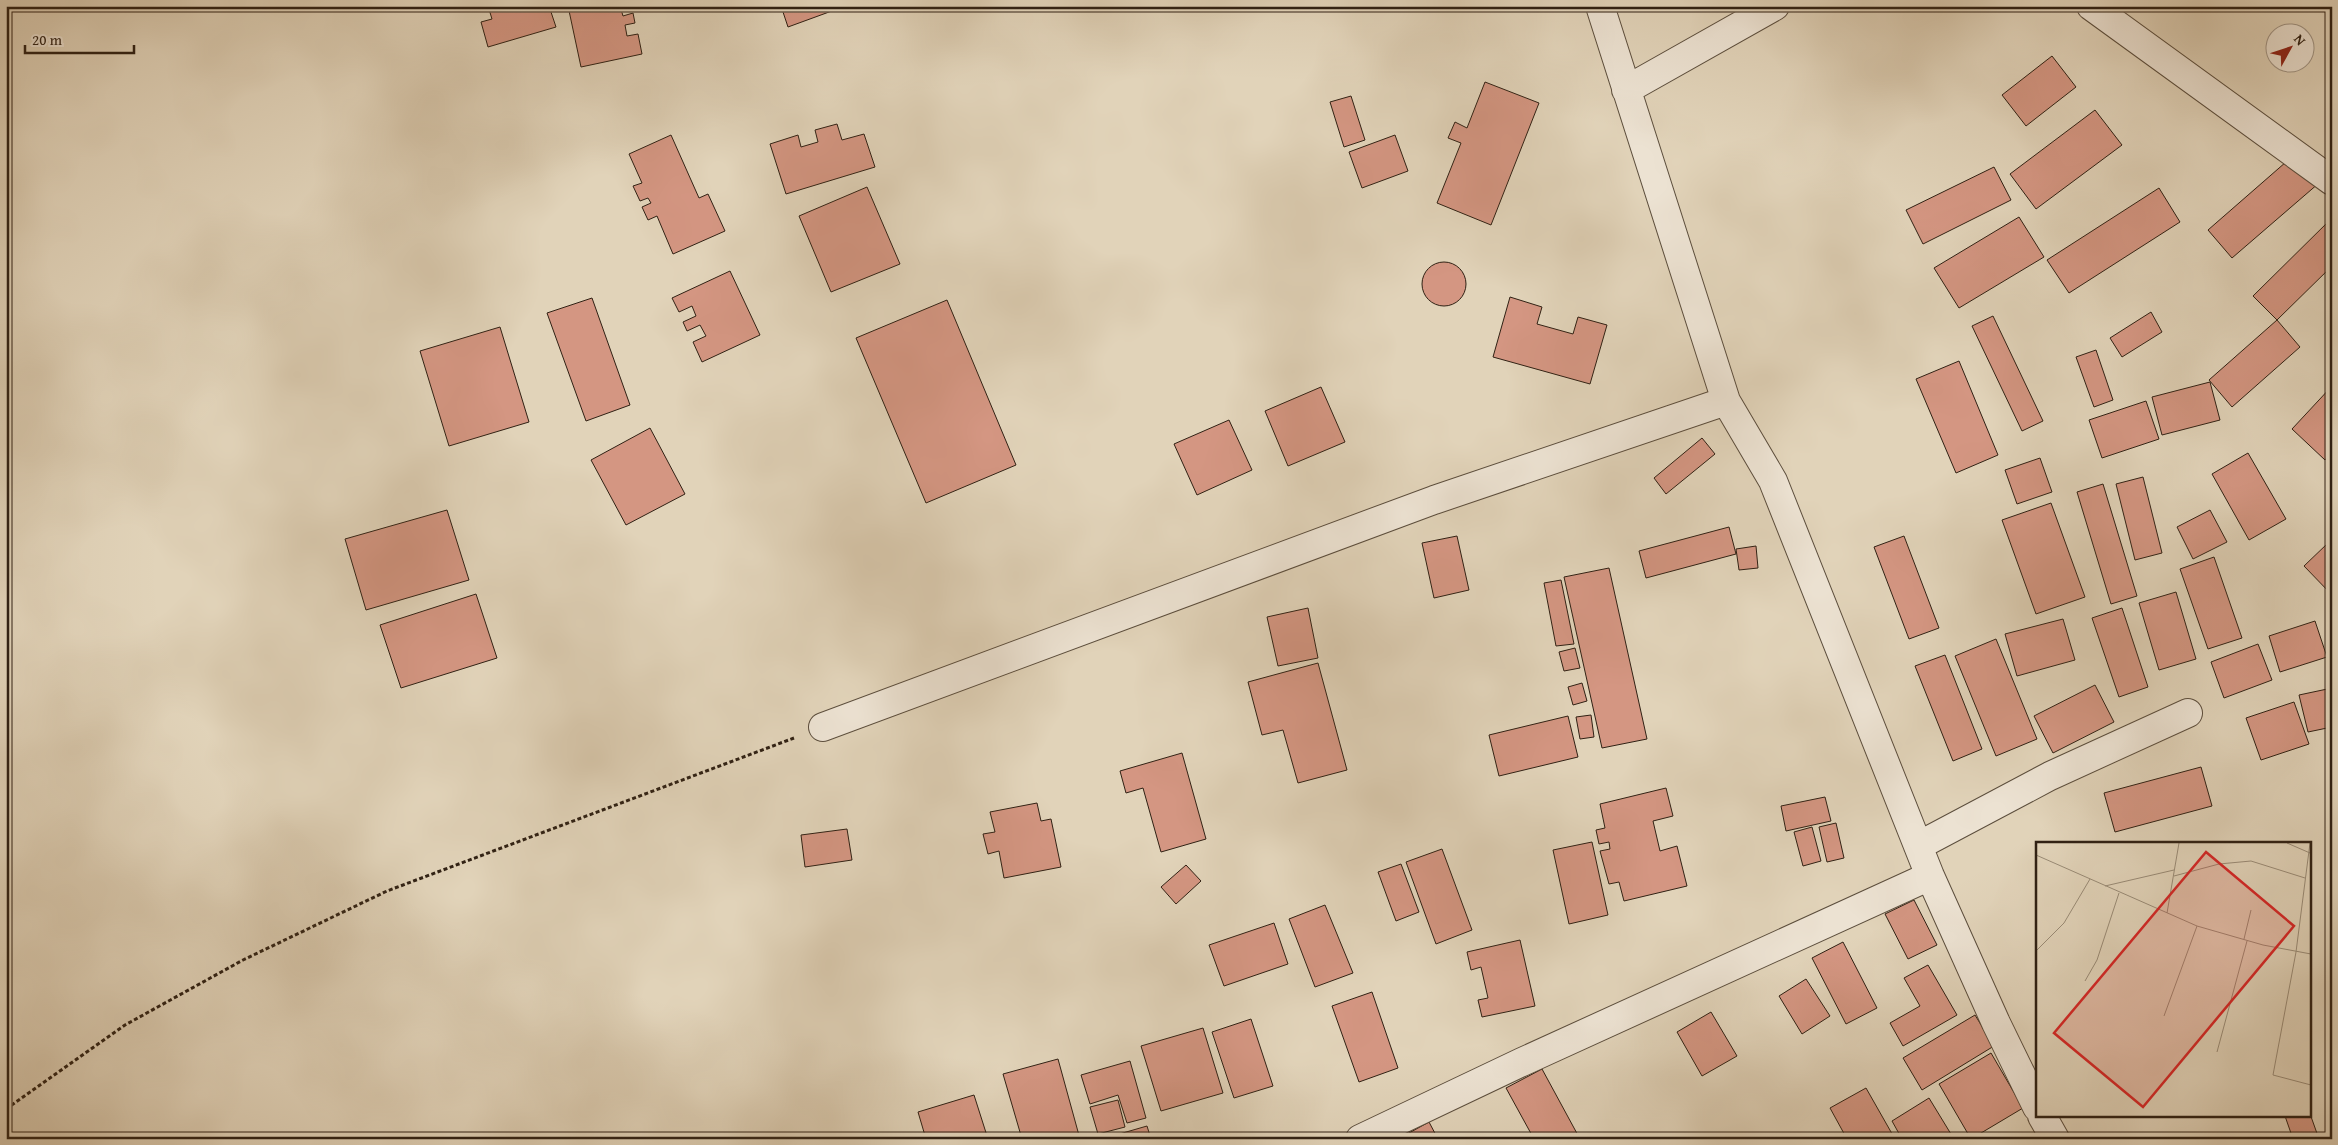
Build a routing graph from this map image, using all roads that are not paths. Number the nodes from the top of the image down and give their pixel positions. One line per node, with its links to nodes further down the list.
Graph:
1 (1600, 6): 4 (street)
2 (1775, 6): 4 (street)
3 (2091, 6): 5 (street)
4 (1626, 90): 6 (street)
5 (2332, 181)
6 (1726, 401): 8 (street); 9 (street)
7 (2188, 713): 9 (street)
8 (823, 727)
9 (1918, 846): 10 (street)
10 (1930, 876): 11 (street); 13 (street)
11 (2036, 1105)
12 (2043, 1118): 14 (street)
13 (1360, 1139)
14 (2055, 1139)

